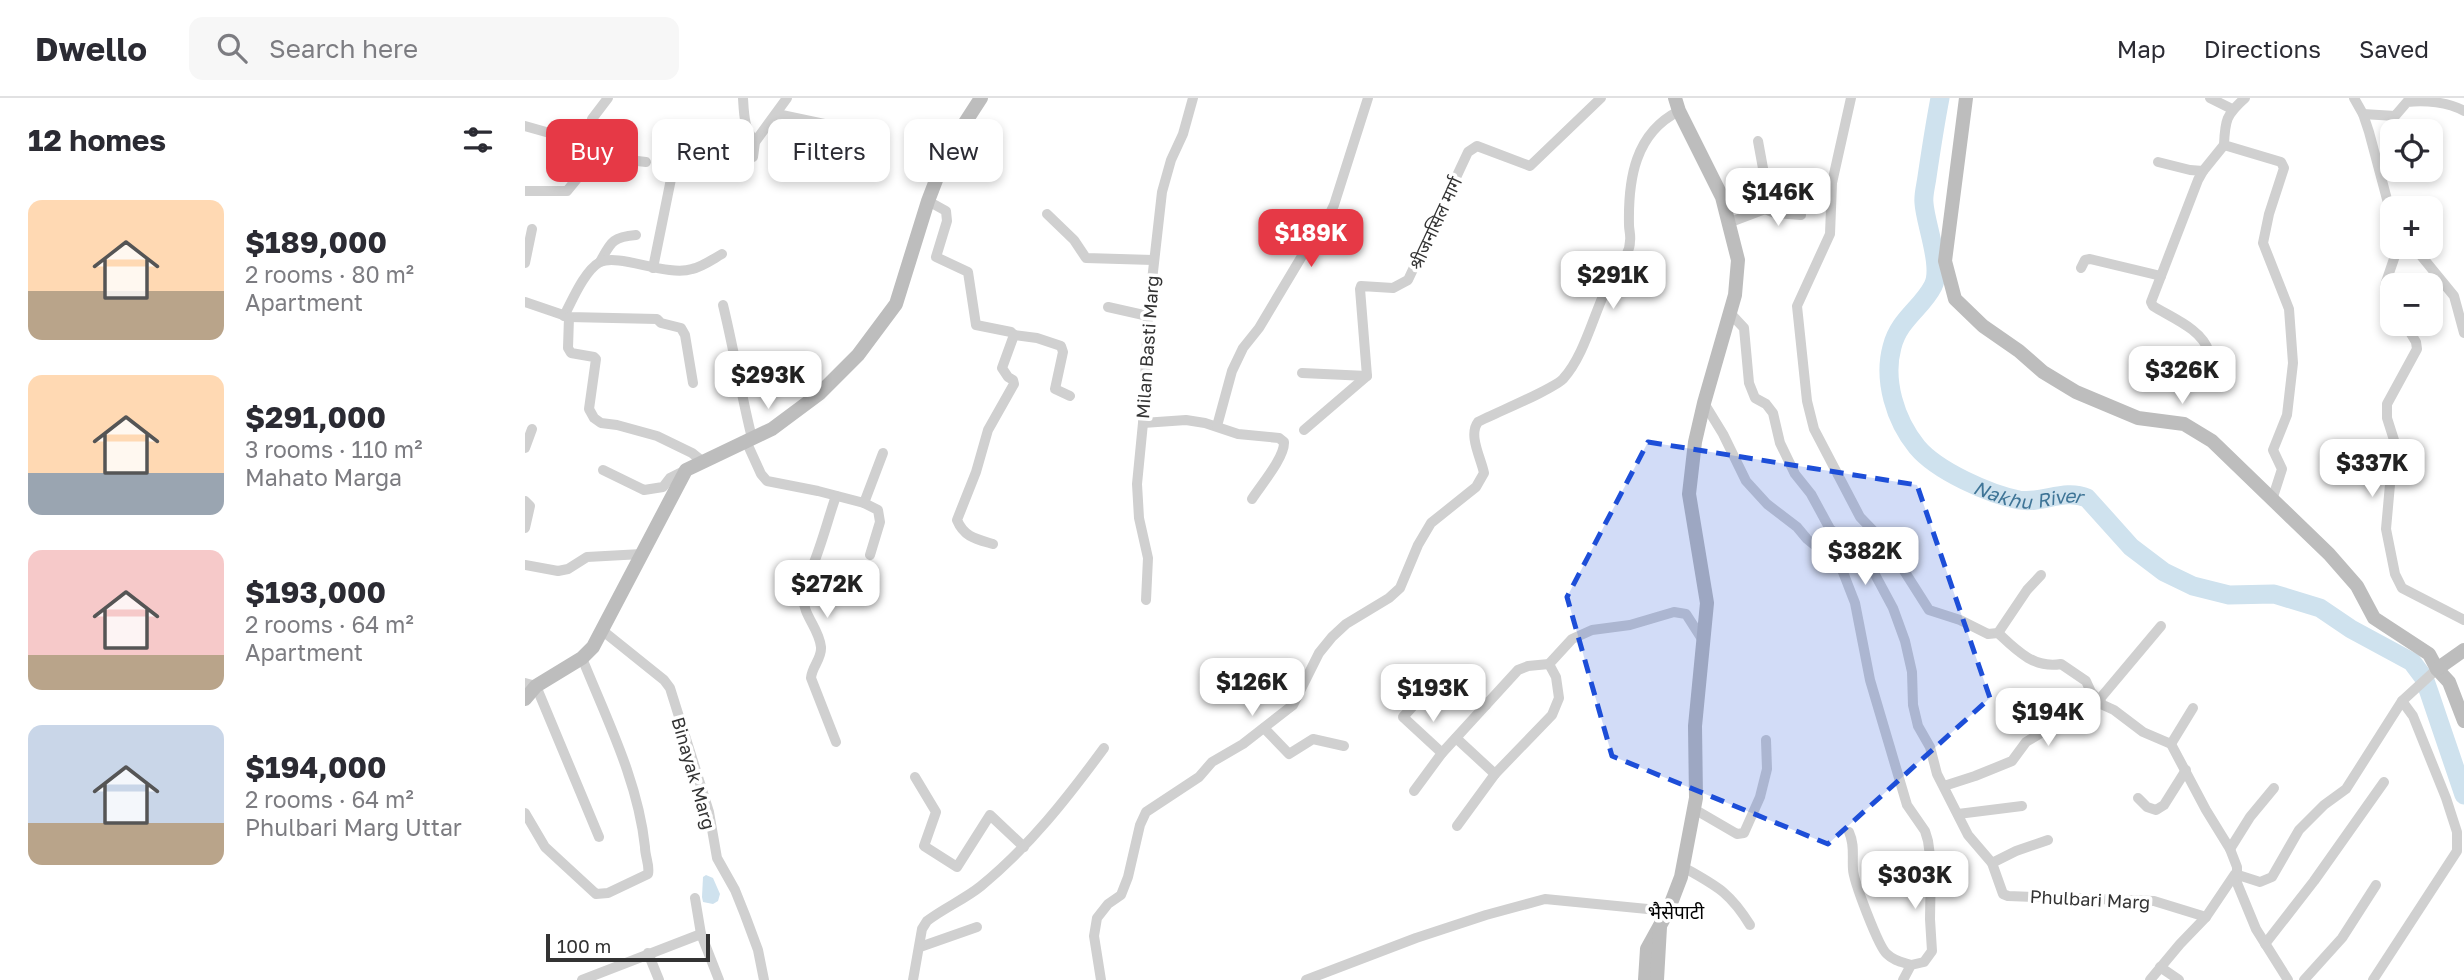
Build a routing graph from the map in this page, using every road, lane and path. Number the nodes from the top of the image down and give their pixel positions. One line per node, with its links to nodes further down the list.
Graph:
1 (608, 98): 18 (street)
2 (743, 98): 24 (street)
3 (787, 98): 16 (street)
4 (981, 98): 20 (street)
5 (1192, 98): 45 (street, Milan Basti Marg)
6 (1368, 98): 67 (street)
7 (1601, 98): 62 (street, श्रीजनसिल मार्ग)
8 (1851, 98): 91 (street)
9 (1966, 98): 78 (street)
10 (2210, 98): 14 (street)
11 (2245, 98): 14 (street)
12 (2354, 98): 17 (street)
13 (1677, 104): 40 (street); 105 (street)
14 (2232, 109): 25 (street)
15 (2464, 111): 17 (street)
16 (777, 114): 19 (street); 24 (street)
17 (2363, 114): 35 (street)
18 (592, 119)
19 (801, 119)
20 (968, 119)
21 (525, 127): 22 (street)
22 (546, 133)
23 (1758, 141): 37 (street)
24 (755, 142): 26 (street)
25 (2224, 145): 30 (street); 78 (street)
26 (754, 150)
27 (638, 161): 28 (street)
28 (646, 162)
29 (2158, 162): 30 (street)
30 (2203, 171): 50 (street)
31 (574, 182): 34 (street)
32 (670, 182): 48 (street)
33 (936, 182): 36 (street)
34 (525, 191)
35 (2384, 196)
36 (929, 201): 58 (street); 70 (street)
37 (1765, 209): 39 (street); 40 (street)
38 (1047, 214): 45 (street)
39 (1801, 215)
40 (1728, 223): 54 (street)
41 (531, 229): 46 (street)
42 (636, 235): 47 (street)
43 (722, 254): 48 (street)
44 (2424, 259): 57 (street)
45 (1153, 260): 55 (street, Milan Basti Marg)
46 (525, 262)
47 (600, 262): 48 (street); 56 (street)
48 (653, 268)
49 (2081, 268): 50 (street)
50 (2161, 276): 60 (street)
51 (525, 302): 56 (street)
52 (723, 305): 70 (street)
53 (1108, 307): 55 (street)
54 (1730, 313): 65 (street); 117 (street, Phulbari Marg)
55 (1148, 316): 66 (street, Milan Basti Marg)
56 (567, 317): 63 (street); 73 (street)
57 (2464, 333)
58 (1014, 335): 64 (street); 82 (street)
59 (2412, 336): 88 (street)
60 (2209, 352)
61 (1301, 373): 62 (street)
62 (1367, 376): 69 (street)
63 (693, 383)
64 (1070, 396)
65 (1704, 403): 92 (street); 145 (street)
66 (1143, 423): 67 (street); 87 (street, Milan Basti Marg)
67 (1217, 426): 77 (street)
68 (533, 429): 71 (street)
69 (1304, 430)
70 (749, 439): 73 (street); 76 (street)
71 (525, 447)
72 (883, 453): 80 (street)
73 (702, 461): 75 (street)
74 (604, 470): 75 (street)
75 (686, 470): 83 (street)
76 (836, 496): 80 (street); 108 (street)
77 (1252, 499)
78 (2272, 500): 96 (street)
79 (525, 501): 81 (street)
80 (864, 503): 84 (street)
81 (525, 527)
82 (993, 544)
83 (642, 554): 85 (street); 90 (street)
84 (870, 555)
85 (525, 565)
86 (2041, 575): 91 (street)
87 (1146, 600)
88 (2464, 621)
89 (2161, 626): 100 (street)
90 (603, 631): 94 (street); 150 (street, Binayak Marg)
91 (1998, 633): 100 (street)
92 (1702, 639): 95 (street); 122 (street)
93 (2464, 650): 96 (street)
94 (582, 658): 97 (street); 123 (street)
95 (1549, 664): 101 (street); 114 (street)
96 (2434, 670): 98 (street); 104 (street)
97 (531, 685): 99 (street); 127 (street)
98 (2406, 697): 133 (street); 161 (street)
99 (525, 699)
100 (2098, 701): 109 (street)
101 (1486, 705): 106 (street); 112 (street)
102 (2193, 708): 109 (street)
103 (2033, 712): 117 (street)
104 (2464, 721)
105 (1264, 728): 110 (street); 152 (street)
106 (1455, 738): 112 (street); 114 (street)
107 (1766, 740): 122 (street)
108 (836, 742)
109 (2171, 744): 113 (street)
110 (1344, 746)
111 (1104, 748): 129 (street)
112 (1442, 753): 119 (street)
113 (2186, 770): 120 (street); 130 (street)
114 (1495, 774): 125 (street)
115 (915, 777): 129 (street)
116 (2384, 782): 142 (street)
117 (1944, 786): 124 (street, Phulbari Marg)
118 (2274, 788): 130 (street)
119 (1414, 790)
120 (2138, 798)
121 (2022, 806): 124 (street)
122 (1694, 809): 132 (street)
123 (525, 813)
124 (1958, 814): 131 (street, Phulbari Marg)
125 (1457, 826)
126 (1849, 832): 145 (street)
127 (599, 837)
128 (2048, 839): 131 (street)
129 (1024, 847): 143 (street)
130 (2230, 849): 133 (street)
131 (1992, 863): 137 (street, Phulbari Marg)
132 (1683, 867): 136 (street); 138 (street)
133 (2236, 871): 137 (street); 142 (street)
134 (2377, 885): 160 (street)
135 (695, 898): 141 (street)
136 (1668, 911): 140 (street); 153 (street)
137 (2206, 917): 146 (street)
138 (1750, 925)
139 (977, 927): 143 (street)
140 (1660, 927): 154 (street); 155 (street)
141 (701, 934): 144 (street); 149 (street)
142 (2265, 944): 159 (street)
143 (919, 947): 151 (street)
144 (648, 953): 147 (street); 148 (street)
145 (1911, 965): 156 (street)
146 (2160, 967): 157 (street); 158 (street)
147 (582, 980)
148 (659, 980)
149 (719, 980)
150 (764, 980)
151 (913, 980)
152 (1101, 980)
153 (1306, 980)
154 (1645, 980)
155 (1657, 980)
156 (1903, 980)
157 (2150, 980)
158 (2179, 980)
159 (2288, 980)
160 (2304, 980)
161 (2373, 980)

